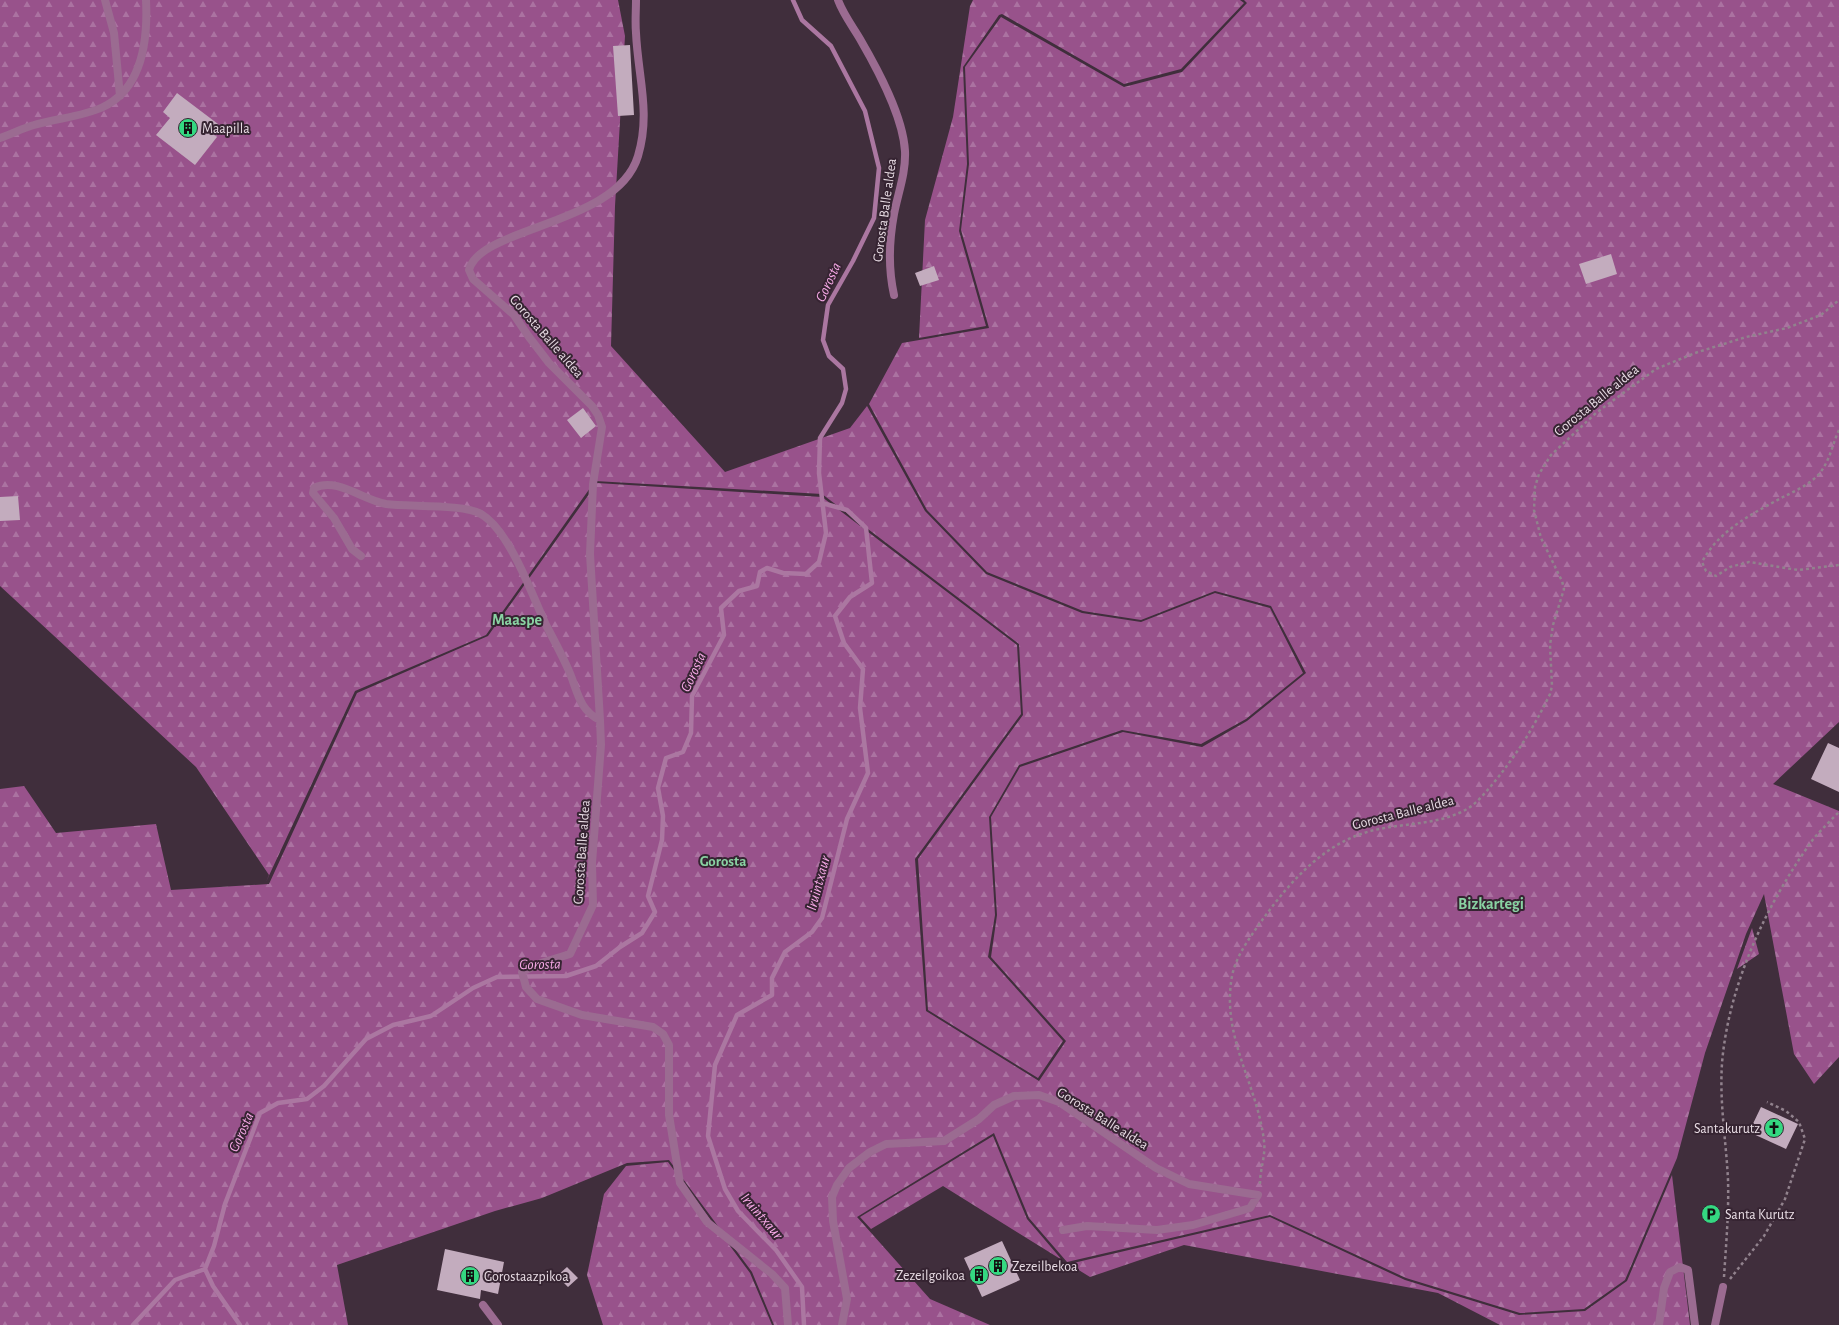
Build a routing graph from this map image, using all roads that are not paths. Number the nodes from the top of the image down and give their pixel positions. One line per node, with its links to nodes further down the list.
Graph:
1 (104, 0): 5 (street)
2 (146, 0): 5 (street)
3 (636, 0): 9 (street, Gorosta Balle aldea)
4 (838, 0): 7 (street, Gorosta Balle aldea)
5 (120, 96): 6 (street)
6 (0, 138)
7 (894, 295)
8 (361, 556): 9 (street)
9 (600, 720): 14 (street, Gorosta Balle aldea)
10 (1064, 1230): 15 (street, Gorosta Balle aldea)
11 (1723, 1287): 18 (street)
12 (483, 1305): 13 (street)
13 (498, 1325)
14 (788, 1325)
15 (842, 1325)
16 (1659, 1325): 17 (street)
17 (1695, 1325)
18 (1714, 1325)

